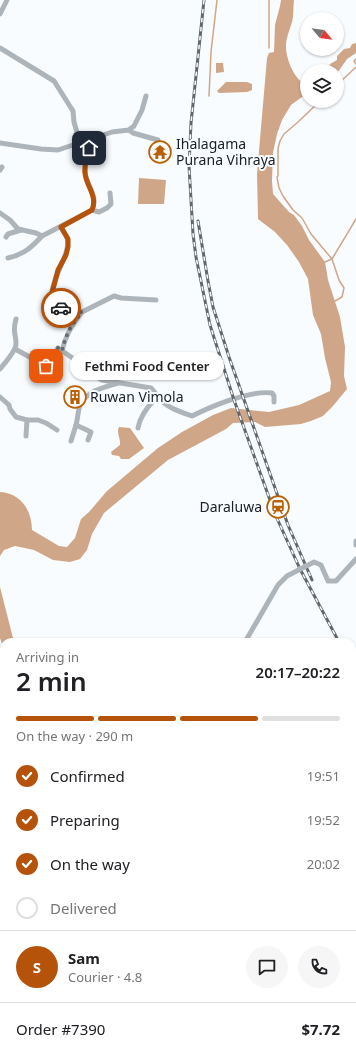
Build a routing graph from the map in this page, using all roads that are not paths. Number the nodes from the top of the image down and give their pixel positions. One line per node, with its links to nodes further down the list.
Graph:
1 (7, 0): 2 (street)
2 (0, 14)
3 (0, 48): 9 (street)
4 (146, 96): 5 (street)
5 (129, 130): 6 (street); 7 (street)
6 (90, 139): 9 (street); 11 (street)
7 (158, 140)
8 (0, 143): 9 (street)
9 (80, 143)
10 (110, 194): 11 (street)
11 (92, 210): 13 (street)
12 (0, 213): 14 (street)
13 (61, 227): 15 (street); 19 (street)
14 (22, 230): 15 (street); 16 (street)
15 (42, 236): 17 (street)
16 (6, 237)
17 (8, 258)
18 (156, 300): 19 (street)
19 (82, 312): 22 (street)
20 (16, 319): 21 (street)
21 (15, 349): 22 (street); 23 (street)
22 (62, 351): 24 (street)
23 (0, 369)
24 (119, 383): 26 (street); 29 (street)
25 (0, 397): 28 (street)
26 (159, 398): 27 (street); 30 (street)
27 (274, 402)
28 (27, 420): 31 (street); 32 (street)
29 (76, 425): 33 (street); 34 (street)
30 (138, 428)
31 (57, 430)
32 (26, 436)
33 (88, 440)
34 (71, 441)
35 (356, 541): 36 (street)
36 (356, 544)
37 (356, 559): 38 (street, bridge)
38 (247, 638)

